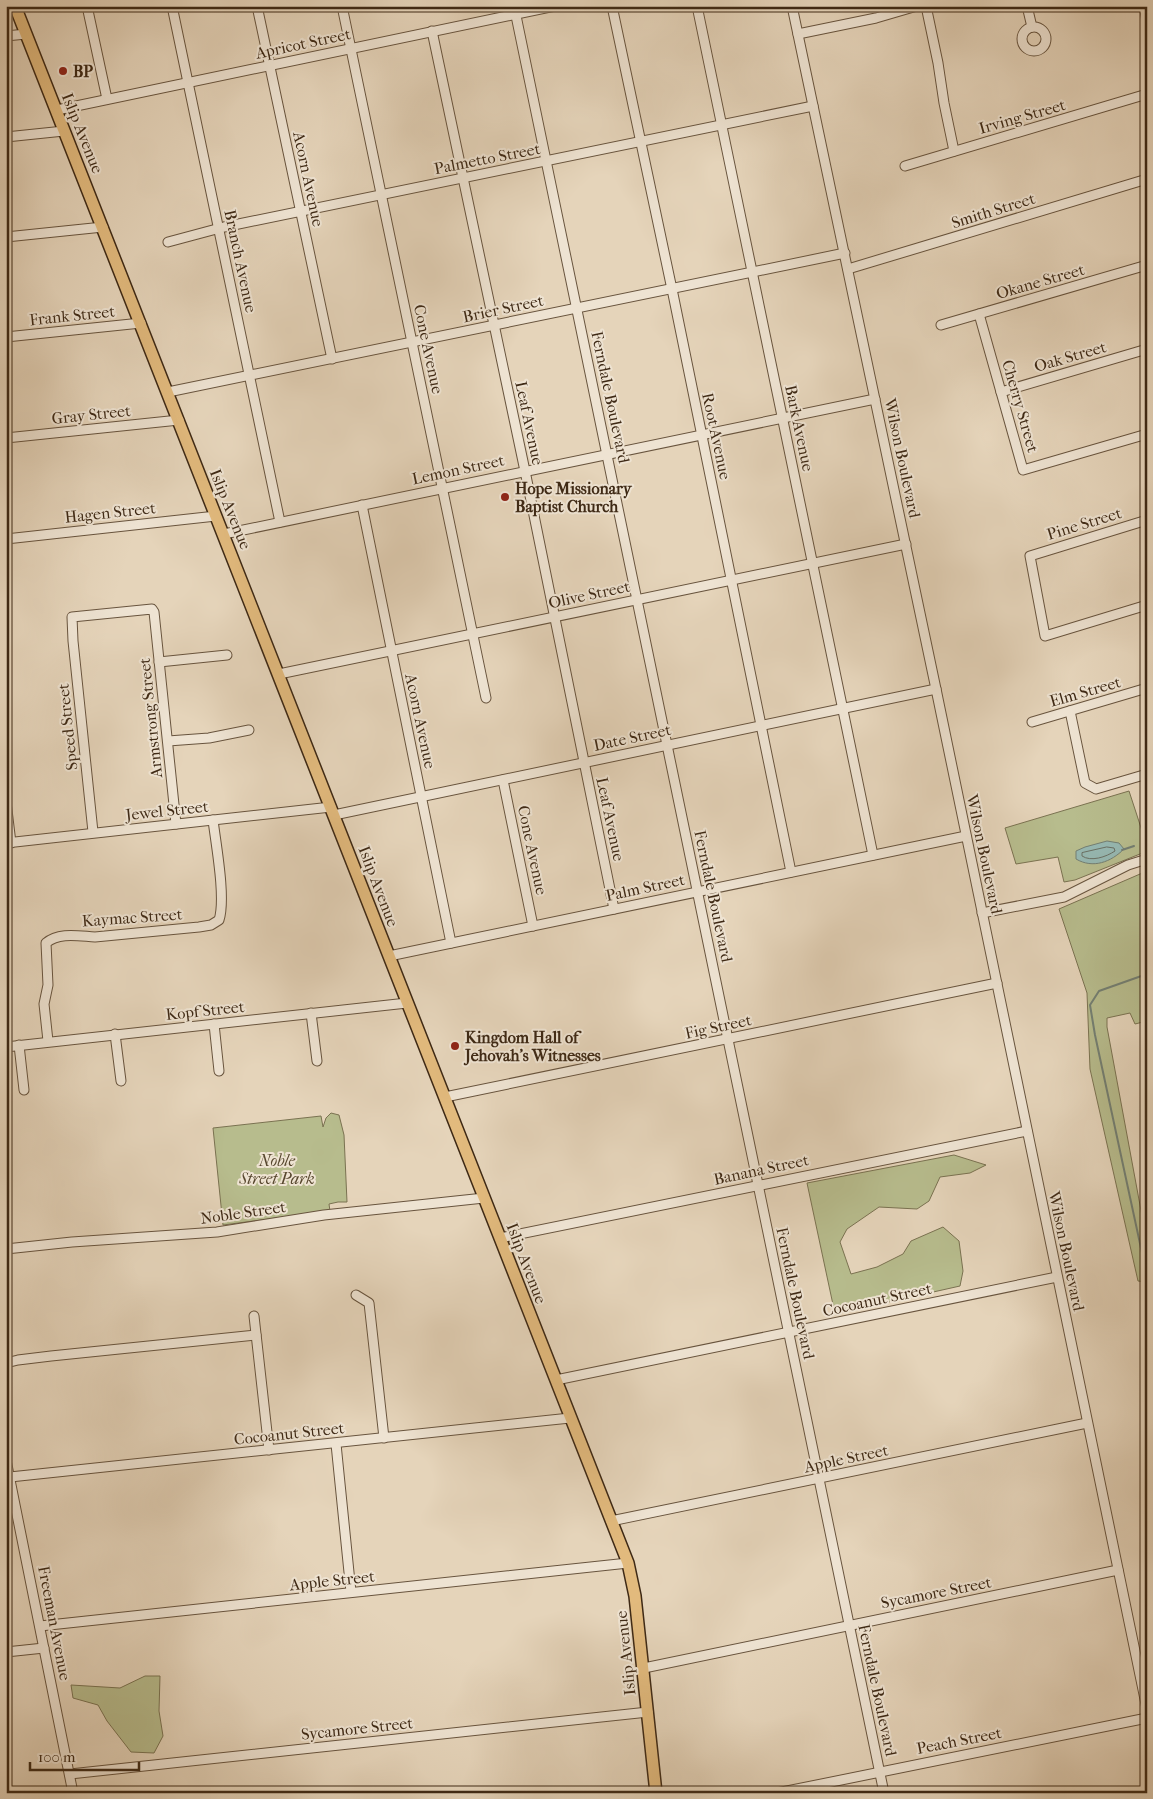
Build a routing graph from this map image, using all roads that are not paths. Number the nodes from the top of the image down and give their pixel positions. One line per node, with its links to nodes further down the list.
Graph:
1 (15, 6): 18 (main road, Islip Avenue)
2 (86, 6): 25 (street)
3 (172, 6): 23 (street, Branch Avenue)
4 (257, 6): 22 (street, Acorn Avenue)
5 (342, 6): 21 (street, Cone Avenue)
6 (555, 6): 14 (street, Apricot Street)
7 (612, 6): 31 (street, Root Avenue)
8 (697, 6): 28 (street, Bark Avenue)
9 (792, 6): 19 (street, Wilson Boulevard)
10 (917, 6): 19 (street)
11 (926, 6): 32 (street)
12 (1027, 6): 16 (street)
13 (1145, 7): 15 (street)
14 (514, 10): 17 (street, Apricot Street); 33 (street, Ferndale Boulevard)
15 (1147, 21)
16 (1032, 27)
17 (432, 31): 21 (street, Apricot Street); 35 (street, Leaf Avenue)
18 (26, 34): 20 (street); 27 (main road, Islip Avenue)
19 (798, 34): 26 (street, Wilson Boulevard)
20 (6, 36)
21 (351, 48): 22 (street, Apricot Street); 37 (street, Cone Avenue)
22 (270, 65): 23 (street, Apricot Street); 38 (street, Acorn Avenue)
23 (188, 83): 25 (street, Apricot Street); 40 (street, Branch Avenue)
24 (1147, 94): 32 (street, Irving Street)
25 (107, 100): 27 (street, Apricot Street)
26 (814, 106): 28 (street, Palmetto Street); 43 (street, Wilson Boulevard)
27 (57, 110): 29 (main road, Islip Avenue)
28 (722, 125): 31 (street, Palmetto Street); 46 (street, Bark Avenue)
29 (64, 131): 30 (street); 39 (main road, Islip Avenue)
30 (6, 137)
31 (640, 142): 33 (street, Palmetto Street); 47 (street, Root Avenue)
32 (954, 151): 34 (street, Irving Street)
33 (546, 161): 35 (street, Palmetto Street); 48 (street, Ferndale Boulevard)
34 (905, 166)
35 (463, 178): 37 (street, Palmetto Street); 51 (street, Leaf Avenue)
36 (1147, 179): 45 (street, Smith Street)
37 (381, 195): 38 (street, Palmetto Street); 54 (street, Cone Avenue)
38 (300, 212): 40 (street, Palmetto Street); 56 (street, Acorn Avenue)
39 (103, 227): 41 (street); 50 (main road, Islip Avenue)
40 (219, 229): 42 (street, Palmetto Street); 57 (street, Branch Avenue)
41 (6, 237)
42 (168, 242)
43 (845, 253): 45 (street, Wilson Boulevard); 46 (street, Brier Street)
44 (1147, 265): 49 (street, Okane Street)
45 (848, 269): 60 (street, Wilson Boulevard)
46 (753, 271): 47 (street, Brier Street); 61 (street, Bark Avenue)
47 (672, 288): 48 (street, Brier Street); 64 (street, Root Avenue)
48 (577, 308): 51 (street, Brier Street); 66 (street, Ferndale Boulevard)
49 (979, 314): 52 (street, Okane Street); 59 (street, Cherry Street)
50 (141, 323): 53 (street, Frank Street); 58 (main road, Islip Avenue)
51 (494, 325): 54 (street, Brier Street); 67 (street, Leaf Avenue)
52 (941, 325)
53 (6, 337)
54 (412, 342): 56 (street, Brier Street); 68 (street, Cone Avenue)
55 (1147, 349): 59 (street, Oak Street)
56 (332, 359): 57 (street, Brier Street)
57 (250, 376): 58 (street, Brier Street); 72 (street, Branch Avenue)
58 (168, 392): 62 (main road, Islip Avenue)
59 (1001, 392): 63 (street, Cherry Street)
60 (875, 399): 61 (street, Lemon Street); 75 (street, Wilson Boulevard)
61 (783, 417): 64 (street, Lemon Street); 76 (street, Bark Avenue)
62 (179, 420): 65 (street, Gray Street); 70 (main road, Islip Avenue)
63 (1147, 434)
64 (702, 435): 66 (street, Lemon Street); 77 (street, Root Avenue)
65 (6, 438)
66 (608, 454): 67 (street, Lemon Street); 78 (street, Ferndale Boulevard)
67 (525, 471): 68 (street, Lemon Street); 81 (street, Leaf Avenue)
68 (443, 488): 69 (street, Lemon Street); 82 (street, Cone Avenue)
69 (362, 505): 72 (street, Lemon Street); 83 (street, Acorn Avenue)
70 (216, 516): 73 (main road, Islip Avenue); 74 (street, Hagen Street)
71 (1147, 520): 79 (street, Pine Street)
72 (280, 522): 73 (street, Lemon Street)
73 (224, 534): 86 (main road, Islip Avenue)
74 (6, 539)
75 (906, 544): 76 (street, Olive Street); 88 (street, Wilson Boulevard)
76 (813, 562): 77 (street, Olive Street); 90 (street, Bark Avenue)
77 (731, 580): 78 (street, Olive Street); 93 (street, Root Avenue)
78 (637, 600): 81 (street, Olive Street); 96 (street, Ferndale Boulevard)
79 (1147, 605)
80 (152, 609): 85 (street, Armstrong Street); 105 (street, Speed Street)
81 (554, 617): 82 (street, Olive Street); 97 (street, Leaf Avenue)
82 (473, 634): 83 (street, Olive Street); 89 (street, Cone Avenue)
83 (392, 650): 86 (street, Olive Street); 100 (street, Acorn Avenue)
84 (227, 655): 85 (street)
85 (159, 662): 95 (street, Armstrong Street)
86 (279, 674): 102 (main road, Islip Avenue)
87 (1147, 688): 91 (street, Elm Street)
88 (936, 689): 90 (street, Date Street); 106 (street, Wilson Boulevard)
89 (486, 698)
90 (843, 709): 93 (street, Date Street); 108 (street, Bark Avenue)
91 (1070, 711): 92 (street, Elm Street); 98 (street)
92 (1032, 722)
93 (762, 726): 96 (street, Date Street); 110 (street, Root Avenue)
94 (249, 730): 95 (street)
95 (168, 741): 104 (street, Armstrong Street)
96 (668, 745): 97 (street, Date Street); 111 (street, Ferndale Boulevard)
97 (584, 763): 99 (street, Date Street); 112 (street, Leaf Avenue)
98 (1147, 774)
99 (503, 780): 100 (street, Date Street); 114 (street, Cone Avenue)
100 (422, 796): 102 (street, Date Street); 115 (street, Acorn Avenue)
101 (6, 802): 107 (street)
102 (333, 811): 103 (street, Jewel Street); 116 (main road, Islip Avenue)
103 (213, 820): 104 (street, Jewel Street); 123 (street, Kaymac Street)
104 (176, 824): 105 (street, Jewel Street)
105 (93, 832): 107 (street, Jewel Street)
106 (966, 836): 108 (street, Palm Street); 113 (street, Wilson Boulevard)
107 (8, 843)
108 (873, 855): 110 (street, Palm Street)
109 (1147, 859): 113 (street)
110 (791, 872): 111 (street, Palm Street)
111 (698, 892): 112 (street, Palm Street); 122 (street, Ferndale Boulevard)
112 (614, 909): 114 (street, Palm Street)
113 (982, 914): 117 (street, Wilson Boulevard)
114 (533, 926): 115 (street, Palm Street)
115 (451, 943): 116 (street, Palm Street)
116 (389, 956): 118 (main road, Islip Avenue)
117 (997, 983): 122 (street, Fig Street); 131 (street, Wilson Boulevard)
118 (407, 1003): 119 (street, Kopf Street); 130 (main road, Islip Avenue)
119 (311, 1013): 120 (street, Kopf Street); 126 (street)
120 (214, 1024): 121 (street, Kopf Street); 127 (street)
121 (115, 1034): 123 (street, Kopf Street); 128 (street)
122 (728, 1039): 130 (street, Fig Street); 132 (street, Ferndale Boulevard)
123 (48, 1041): 124 (street, Kopf Street)
124 (19, 1045): 125 (street, Kopf Street); 129 (street)
125 (6, 1046)
126 (317, 1061)
127 (219, 1072)
128 (121, 1081)
129 (24, 1090)
130 (445, 1097): 133 (main road, Islip Avenue)
131 (1028, 1131): 132 (street, Banana Street); 136 (street, Wilson Boulevard)
132 (758, 1185): 134 (street, Banana Street); 139 (street, Ferndale Boulevard)
133 (484, 1198): 134 (main road, Islip Avenue); 135 (street, Noble Street)
134 (500, 1238): 142 (main road, Islip Avenue)
135 (6, 1249)
136 (1057, 1277): 139 (street, Cocoanut Street); 144 (street, Wilson Boulevard)
137 (356, 1295): 145 (street)
138 (254, 1316): 140 (street)
139 (788, 1332): 142 (street, Cocoanut Street); 150 (street, Ferndale Boulevard)
140 (256, 1335): 141 (street); 147 (street)
141 (6, 1364)
142 (556, 1380): 143 (main road, Islip Avenue)
143 (570, 1418): 145 (street, Cocoanut Street); 151 (main road, Islip Avenue)
144 (1087, 1423): 150 (street, Apple Street); 153 (street, Wilson Boulevard)
145 (384, 1438): 146 (street, Cocoanut Street)
146 (336, 1444): 147 (street, Cocoanut Street); 154 (street)
147 (269, 1450): 149 (street, Cocoanut Street)
148 (6, 1460): 149 (street, Freeman Avenue)
149 (10, 1477): 156 (street, Freeman Avenue)
150 (819, 1479): 151 (street, Apple Street); 155 (street, Ferndale Boulevard)
151 (611, 1521): 152 (main road, Islip Avenue)
152 (628, 1563): 154 (street, Apple Street); 159 (main road, Islip Avenue)
153 (1118, 1570): 155 (street, Sycamore Street); 160 (street, Wilson Boulevard)
154 (351, 1592): 156 (street, Apple Street)
155 (849, 1625): 159 (street, Sycamore Street); 163 (street, Ferndale Boulevard)
156 (40, 1626): 157 (street, Freeman Avenue)
157 (44, 1648): 158 (street); 164 (street, Freeman Avenue)
158 (6, 1652)
159 (644, 1668): 161 (main road, Islip Avenue)
160 (1147, 1709)
161 (648, 1712): 164 (street, Sycamore Street); 166 (main road, Islip Avenue)
162 (1147, 1718): 163 (street, Peach Street)
163 (879, 1772): 167 (street, Peach Street); 168 (street, Ferndale Boulevard)
164 (70, 1774): 165 (street, Freeman Avenue)
165 (73, 1793)
166 (656, 1793)
167 (777, 1793)
168 (884, 1793)

